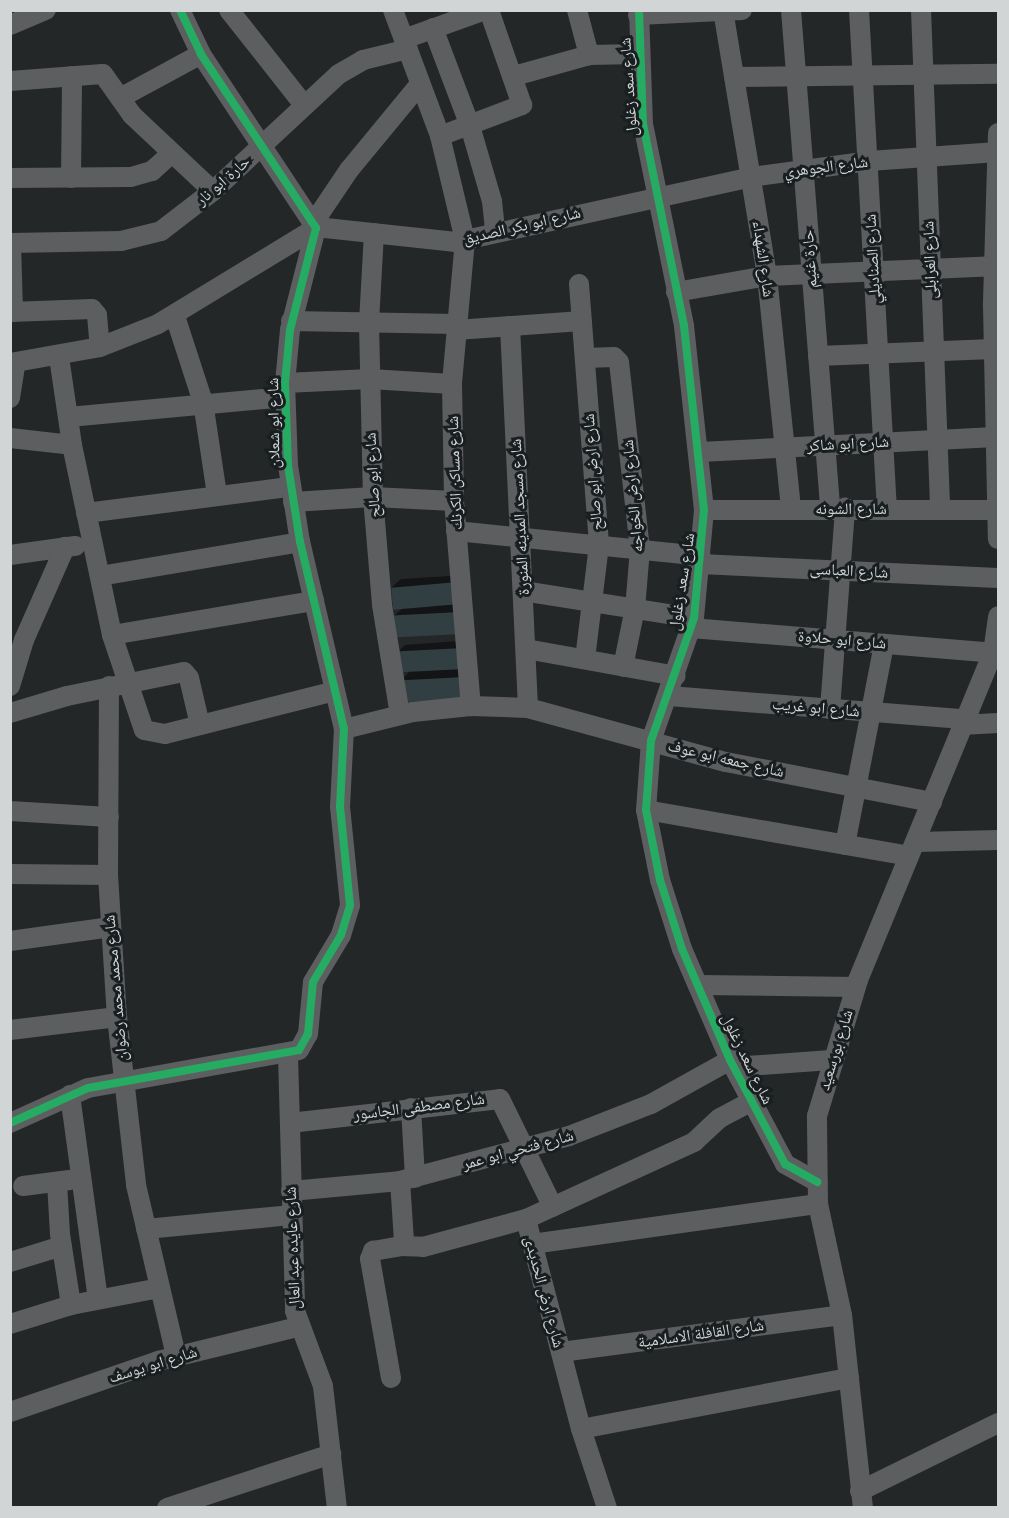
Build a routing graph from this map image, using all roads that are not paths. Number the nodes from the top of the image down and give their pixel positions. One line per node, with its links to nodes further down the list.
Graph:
1 (180, 10): 17 (street)
2 (229, 10): 30 (street)
3 (393, 10): 16 (street, شارع مساكن الكرنك)
4 (487, 10): 13 (street, حارة ابو نار); 23 (street)
5 (577, 10): 19 (street)
6 (742, 10): 10 (street)
7 (791, 10): 24 (street, حارة غنيم)
8 (860, 10): 25 (street, شارع الصناديلي)
9 (921, 10): 21 (street, شارع الغرابلى)
10 (723, 11): 12 (street); 26 (street, شارع الشهداء)
11 (35, 13): 14 (street)
12 (638, 13): 18 (street, شارع سعد زغلول)
13 (457, 15): 15 (street, حارة ابو نار)
14 (10, 26)
15 (433, 28): 16 (street, حارة ابو نار); 31 (street)
16 (406, 44): 28 (street, شارع مساكن الكرنك); 30 (street, حارة ابو نار)
17 (201, 54): 29 (street); 34 (street)
18 (639, 54): 19 (street); 44 (street, شارع سعد زغلول)
19 (589, 55): 23 (street)
20 (999, 74): 21 (street)
21 (923, 75): 25 (street); 37 (street, شارع الغرابلى)
22 (72, 76): 27 (street); 29 (street); 42 (street)
23 (514, 76): 31 (street)
24 (797, 76): 25 (street); 26 (street); 39 (street, حارة غنيم)
25 (864, 76): 38 (street, شارع الصناديلي)
26 (734, 77): 40 (street, شارع الشهداء)
27 (10, 81)
28 (420, 84): 33 (street, شارع مساكن الكرنك); 46 (street)
29 (120, 98): 36 (street)
30 (304, 105): 34 (street, حارة ابو نار)
31 (470, 126): 33 (street); 47 (street)
32 (998, 135): 35 (street)
33 (440, 136): 49 (street, شارع مساكن الكرنك)
34 (262, 147): 43 (street, حارة ابو نار); 46 (street)
35 (998, 152): 37 (street, شارع الجوهري); 45 (street)
36 (172, 153): 42 (street); 43 (street)
37 (926, 157): 38 (street, شارع الجوهري); 52 (street, شارع الغرابلى)
38 (869, 161): 39 (street, شارع الجوهري); 53 (street, شارع الصناديلي)
39 (804, 169): 40 (street, شارع الجوهري); 54 (street, حارة غنيم)
40 (751, 177): 44 (street, شارع الجوهري); 55 (street, شارع الشهداء)
41 (10, 178): 42 (street)
42 (70, 178)
43 (213, 191): 50 (street, حارة ابو نار)
44 (655, 196): 47 (street, شارع ابو بكر الصديق); 57 (street, شارع سعد زغلول)
45 (997, 214): 51 (street)
46 (316, 226): 48 (street, شارع ابو بكر الصديق); 60 (street); 61 (street, شارع ابو شعلان)
47 (495, 232): 49 (street, شارع ابو بكر الصديق)
48 (374, 233): 49 (street, شارع ابو بكر الصديق); 63 (street, شارع ابو صالح)
49 (465, 240): 65 (street, شارع مساكن الكرنك)
50 (11, 243): 59 (street)
51 (993, 266): 52 (street); 58 (street)
52 (931, 269): 53 (street); 67 (street, شارع الغرابلى)
53 (874, 271): 54 (street); 68 (street, شارع الصناديلي)
54 (812, 274): 55 (street); 69 (street, حارة غنيم)
55 (767, 276): 57 (street); 86 (street, شارع الشهداء)
56 (579, 284): 62 (street, شارع ارض ابو صالح)
57 (676, 292): 87 (street, شارع سعد زغلول)
58 (996, 306): 73 (street)
59 (12, 312): 66 (street)
60 (175, 315): 66 (street); 78 (street)
61 (291, 321): 63 (street); 76 (street, شارع ابو شعلان)
62 (582, 321): 64 (street); 71 (street, شارع ارض ابو صالح)
63 (369, 323): 65 (street); 74 (street, شارع ابو صالح)
64 (510, 326): 65 (street); 100 (street, شارع مسجد المدينه المنورة)
65 (456, 327): 75 (street, شارع مساكن الكرنك)
66 (100, 347): 70 (street)
67 (934, 352): 68 (street); 73 (street); 82 (street, شارع الغرابلى)
68 (878, 354): 69 (street); 83 (street, شارع الصناديلي)
69 (818, 356): 85 (street, حارة غنيم)
70 (59, 357): 72 (street); 79 (street)
71 (585, 358): 104 (street, شارع ارض ابو صالح); 106 (street, شارع ارض الخواجه)
72 (13, 362): 77 (street)
73 (995, 362): 80 (street)
74 (370, 379): 75 (street); 76 (street); 90 (street, شارع ابو صالح)
75 (452, 384): 91 (street, شارع مساكن الكرنك)
76 (285, 390): 78 (street); 88 (street, شارع ابو شعلان)
77 (10, 398)
78 (202, 402): 79 (street); 89 (street)
79 (69, 417): 84 (street)
80 (997, 429): 82 (street, شارع ابو شاكر); 97 (street)
81 (10, 438): 84 (street)
82 (937, 440): 83 (street, شارع ابو شاكر); 95 (street, شارع الغرابلى)
83 (883, 443): 85 (street, شارع ابو شاكر); 93 (street, شارع الصناديلي)
84 (72, 445): 98 (street)
85 (825, 446): 86 (street, شارع ابو شاكر); 92 (street, حارة غنيم)
86 (787, 448): 87 (street, شارع ابو شاكر); 94 (street, شارع الشهداء)
87 (700, 452): 96 (street, شارع سعد زغلول)
88 (291, 494): 89 (street); 90 (street); 102 (street, شارع ابو شعلان)
89 (217, 495): 98 (street)
90 (373, 497): 91 (street); 136 (street, شارع ابو صالح)
91 (454, 501): 99 (street, شارع مساكن الكرنك)
92 (837, 508): 93 (street, شارع الشونه); 94 (street, شارع الشونه); 109 (street, حارة غنيم)
93 (887, 508): 95 (street, شارع الشونه)
94 (791, 509): 96 (street, شارع الشونه)
95 (940, 509): 97 (street, شارع الشونه)
96 (704, 510): 108 (street, شارع سعد زغلول)
97 (998, 510): 101 (street)
98 (86, 513): 103 (street)
99 (456, 531): 100 (street, شارع العباسى); 131 (street, شارع مساكن الكرنك)
100 (521, 536): 104 (street, شارع العباسى); 112 (street, شارع مسجد المدينه المنورة)
101 (999, 539)
102 (300, 542): 110 (street); 114 (street, شارع ابو شعلان)
103 (93, 543): 105 (street); 110 (street)
104 (599, 545): 106 (street, شارع العباسى); 113 (street, شارع ارض ابو صالح)
105 (65, 547): 107 (street); 123 (street)
106 (640, 549): 108 (street, شارع العباسى); 115 (street, شارع ارض الخواجه)
107 (10, 555)
108 (701, 560): 109 (street, شارع العباسى); 117 (street, شارع سعد زغلول)
109 (841, 571): 111 (street, شارع العباسى); 119 (street, حارة غنيم)
110 (100, 576): 118 (street)
111 (999, 578)
112 (524, 591): 113 (street); 121 (street, شارع مسجد المدينه المنورة)
113 (594, 601): 115 (street); 124 (street, شارع ارض ابو صالح)
114 (314, 602): 118 (street); 129 (street, شارع ابو شعلان)
115 (635, 608): 117 (street); 125 (street, شارع ارض الخواجه)
116 (999, 616): 122 (street, شارع بورسعيد)
117 (693, 623): 119 (street, شارع ابو حلاوة); 126 (street, شارع سعد زغلول)
118 (112, 635): 127 (street)
119 (835, 640): 120 (street, شارع ابو حلاوة); 133 (street, حارة غنيم)
120 (884, 644): 122 (street, شارع ابو حلاوة); 134 (street)
121 (526, 649): 124 (street); 132 (street, شارع مسجد المدينه المنورة)
122 (993, 653): 137 (street, شارع بورسعيد)
123 (15, 655): 128 (street)
124 (585, 659): 125 (street)
125 (623, 667): 126 (street)
126 (676, 676): 130 (street, شارع سعد زغلول)
127 (118, 684): 135 (street); 139 (street); 139 (street); 146 (street, شارع محمد محمد رضوان)
128 (10, 686)
129 (334, 691): 139 (street); 140 (street, شارع ابو شعلان)
130 (669, 696): 133 (street, شارع ابو غريب); 141 (street, شارع سعد زغلول)
131 (471, 706): 132 (street, شارع جمعه ابو عوف); 136 (street, شارع جمعه ابو عوف)
132 (528, 708): 141 (street, شارع جمعه ابو عوف)
133 (830, 709): 134 (street, شارع ابو غريب)
134 (871, 712): 137 (street, شارع ابو غريب); 142 (street)
135 (10, 713)
136 (400, 715): 140 (street, شارع جمعه ابو عوف)
137 (962, 722): 138 (street, شارع ابو غريب); 143 (street, شارع بورسعيد)
138 (999, 723)
139 (200, 725)
140 (344, 729): 158 (street, شارع ابو شعلان)
141 (651, 741): 142 (street, شارع جمعه ابو عوف); 144 (street, شارع سعد زغلول)
142 (856, 787): 143 (street, شارع جمعه ابو عوف); 148 (street)
143 (932, 802): 149 (street, شارع بورسعيد)
144 (646, 810): 148 (street); 154 (street, شارع سعد زغلول)
145 (10, 811): 146 (street)
146 (109, 817): 151 (street, شارع محمد محمد رضوان)
147 (999, 840): 149 (street)
148 (845, 844): 149 (street)
149 (912, 849): 155 (street, شارع بورسعيد)
150 (10, 874): 151 (street)
151 (108, 874): 152 (street, شارع محمد محمد رضوان)
152 (111, 927): 153 (street); 156 (street, شارع محمد محمد رضوان)
153 (10, 940)
154 (698, 985): 155 (street); 160 (street, شارع سعد زغلول)
155 (855, 987): 159 (street, شارع بورسعيد)
156 (117, 1017): 157 (street); 161 (street, شارع محمد محمد رضوان)
157 (10, 1030)
158 (288, 1055): 161 (street); 165 (street, شارع عايده عبد العال)
159 (831, 1060): 160 (street); 171 (street, شارع بورسعيد)
160 (732, 1064): 163 (street, شارع سعد زغلول); 167 (street, شارع فتحي ابو عمر)
161 (124, 1082): 162 (street); 178 (street, شارع محمد محمد رضوان)
162 (70, 1095): 166 (street); 168 (street)
163 (752, 1101): 171 (street, شارع سعد زغلول); 175 (street, شارع ارض الحديدى)
164 (411, 1108): 165 (street, شارع مصطفى الجاسور); 167 (street, شارع مصطفى الجاسور); 169 (street)
165 (290, 1122): 173 (street, شارع عايده عبد العال)
166 (10, 1123)
167 (524, 1148): 169 (street, شارع فتحي ابو عمر); 175 (street, شارع مصطفى الجاسور)
168 (81, 1179): 170 (street); 184 (street)
169 (407, 1180): 173 (street, شارع فتحي ابو عمر); 181 (street)
170 (57, 1182): 172 (street); 180 (street)
171 (817, 1182): 174 (street, شارع بورسعيد)
172 (23, 1186)
173 (291, 1191): 176 (street, شارع عايده عبد العال)
174 (818, 1204): 179 (street); 186 (street, شارع بورسعيد)
175 (553, 1207): 177 (street, شارع ارض الحديدى)
176 (292, 1215): 178 (street); 188 (street, شارع عايده عبد العال)
177 (526, 1219): 179 (street, شارع ارض الحديدى); 181 (street)
178 (146, 1230): 183 (street, شارع محمد محمد رضوان)
179 (532, 1244): 189 (street, شارع ارض الحديدى)
180 (62, 1246): 182 (street); 185 (street)
181 (399, 1246): 191 (street)
182 (10, 1262)
183 (159, 1288): 184 (street); 190 (street, شارع محمد محمد رضوان)
184 (98, 1299): 185 (street)
185 (71, 1305): 187 (street)
186 (842, 1315): 189 (street, شارع القافلة الاسلامية); 192 (street, شارع بورسعيد)
187 (10, 1324)
188 (298, 1327): 190 (street, شارع ابو يوسف); 196 (street, شارع عايده عبد العال)
189 (561, 1352): 195 (street, شارع ارض الحديدى)
190 (176, 1356): 193 (street, شارع ابو يوسف)
191 (391, 1378)
192 (849, 1378): 195 (street); 197 (street, شارع بورسعيد)
193 (10, 1412)
194 (999, 1423): 197 (street)
195 (581, 1429): 198 (street, شارع ارض الحديدى)
196 (331, 1454): 199 (street); 200 (street, شارع عايده عبد العال)
197 (862, 1499)
198 (605, 1507)
199 (167, 1508)
200 (337, 1508)

